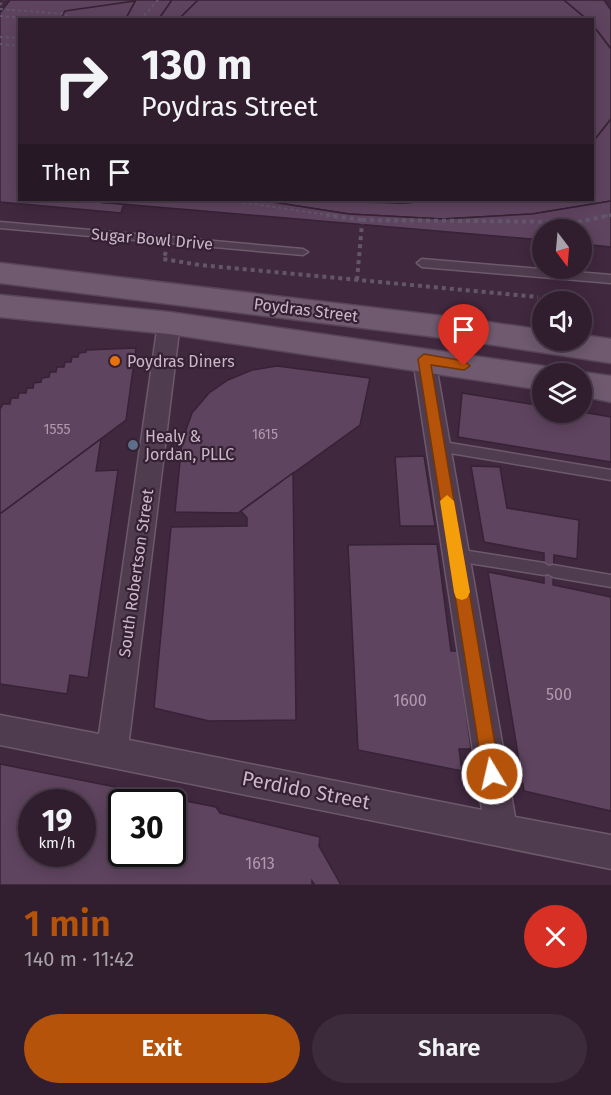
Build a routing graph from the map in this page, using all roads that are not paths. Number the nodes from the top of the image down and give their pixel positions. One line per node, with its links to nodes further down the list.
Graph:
1 (0, 225): 2 (lane, Sugar Bowl Drive)
2 (303, 252)
3 (422, 263): 5 (lane)
4 (0, 273): 8 (main road, Poydras Street)
5 (611, 279)
6 (0, 306): 7 (main road, Poydras Street)
7 (169, 323): 9 (main road, Poydras Street); 18 (street, South Robertson Street)
8 (611, 351)
9 (424, 359): 10 (main road, Poydras Street); 13 (street)
10 (532, 376)
11 (592, 386): 12 (main road)
12 (611, 389)
13 (438, 446): 14 (lane); 15 (street)
14 (611, 475)
15 (456, 555): 16 (lane); 19 (street)
16 (611, 581)
17 (0, 730): 18 (street, Perdido Street)
18 (112, 751): 19 (street, Perdido Street)
19 (501, 829): 20 (street, Perdido Street)
20 (611, 852)

